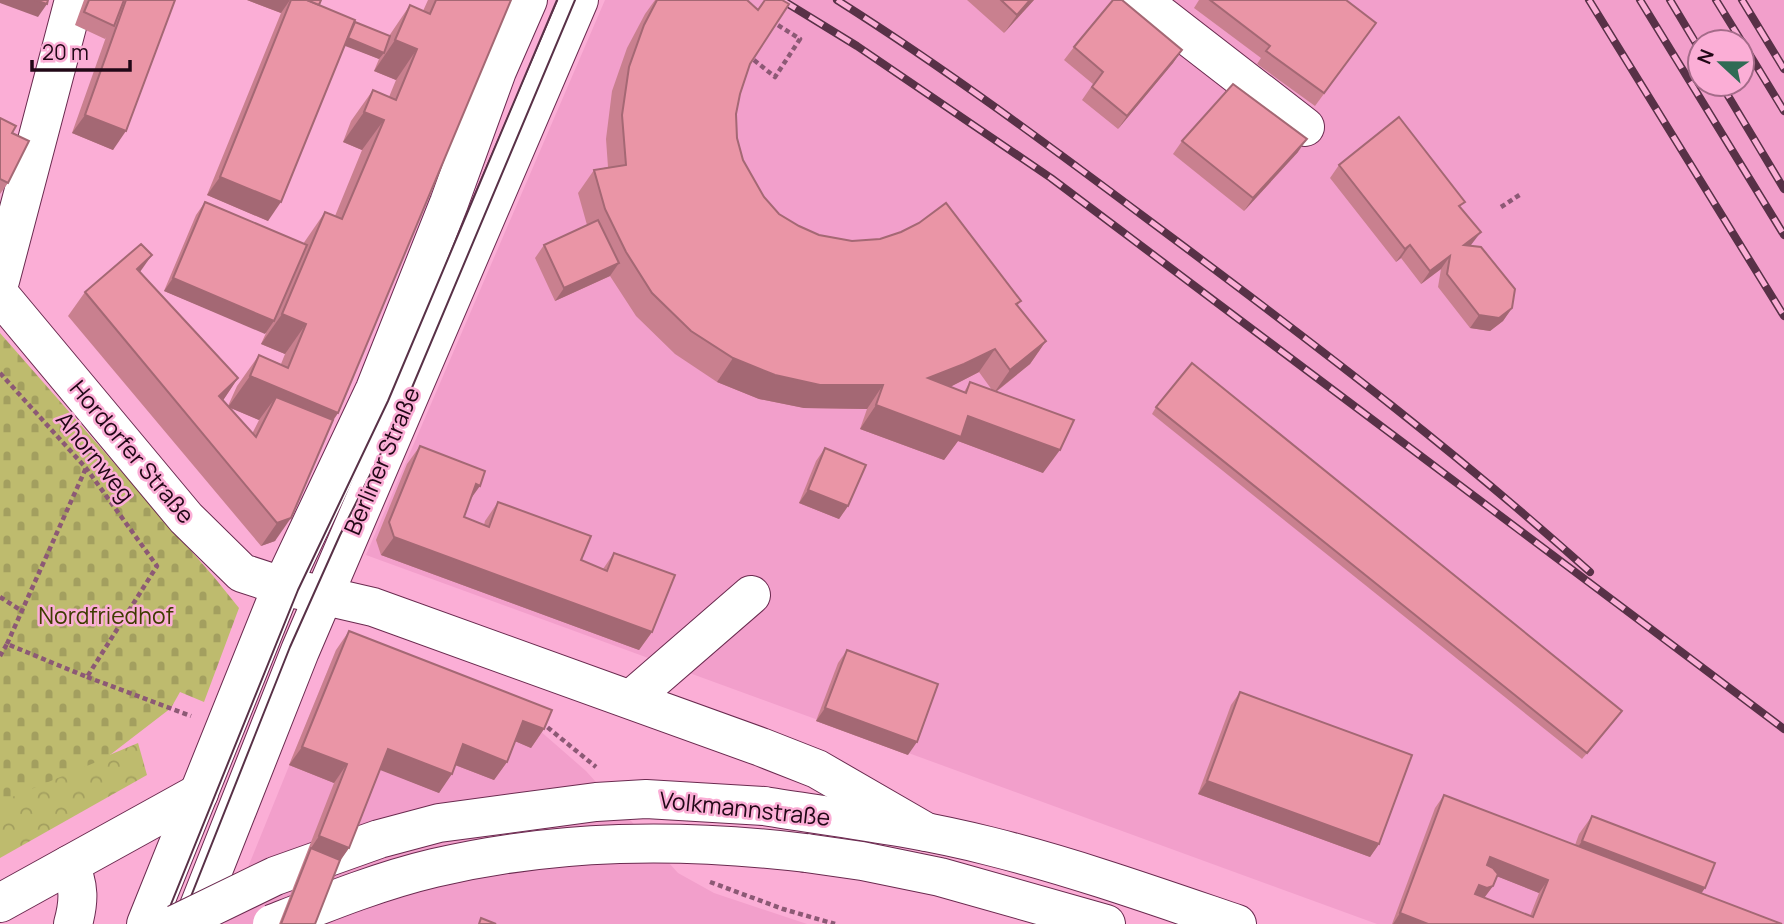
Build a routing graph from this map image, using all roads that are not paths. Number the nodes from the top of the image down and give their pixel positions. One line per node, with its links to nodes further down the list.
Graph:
1 (74, 0): 8 (main road)
2 (528, 0): 7 (main road, Berliner Straße)
3 (557, 0): 7 (main road)
4 (579, 0): 11 (main road, Berliner Straße)
5 (1141, 0): 6 (main road)
6 (1305, 127)
7 (449, 203): 10 (main road, Berliner Straße)
8 (0, 281)
9 (0, 295): 10 (main road, Hordorfer Straße)
10 (282, 586): 11 (main road, Hordorfer Straße); 14 (main road, Berliner Straße)
11 (324, 595): 13 (main road, Hordorfer Straße); 21 (main road, Berliner Straße)
12 (751, 595): 13 (main road)
13 (631, 699): 15 (main road, Hordorfer Straße)
14 (199, 793): 16 (main road); 19 (main road, Berliner Straße)
15 (926, 832): 20 (main road, Volkmannstraße, bridge); 24 (main road, Volkmannstraße)
16 (69, 864): 17 (main road); 18 (main road)
17 (0, 904)
18 (73, 924)
19 (146, 924)
20 (176, 924)
21 (192, 924)
22 (272, 924): 23 (main road, Volkmannstraße, bridge)
23 (1106, 924)
24 (1237, 924)

